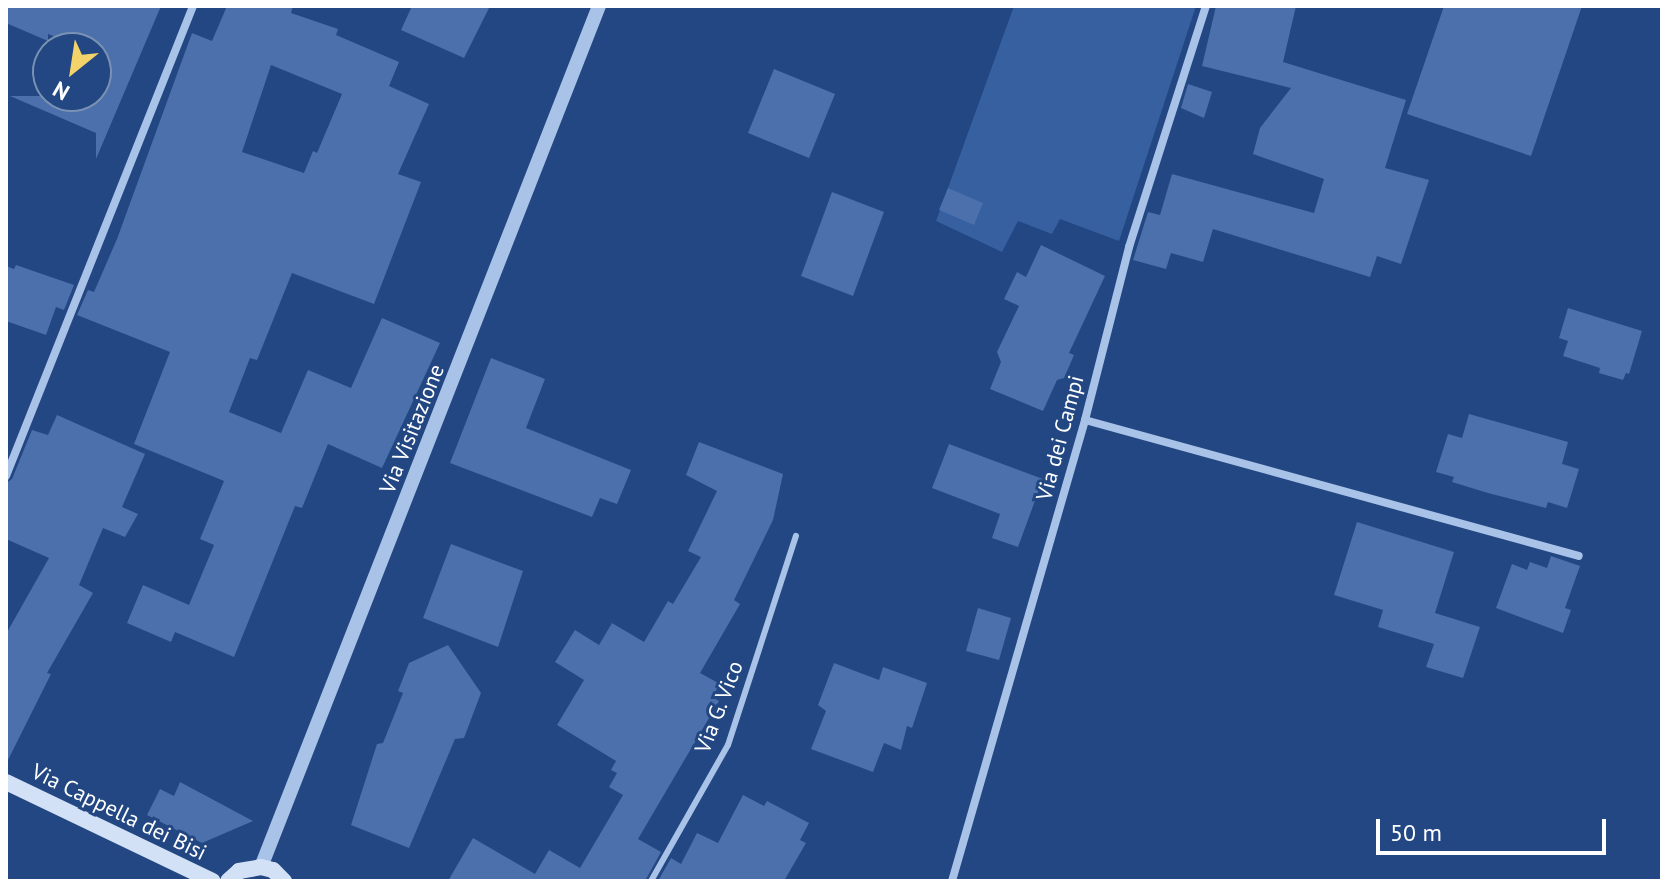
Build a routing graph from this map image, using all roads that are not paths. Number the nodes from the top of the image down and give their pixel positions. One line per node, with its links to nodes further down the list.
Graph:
1 (193, 6): 5 (street)
2 (599, 6): 9 (street, Via Visitazione)
3 (1206, 6): 4 (street, Via dei Campi)
4 (1085, 420): 7 (street); 14 (street, Via dei Campi)
5 (6, 476)
6 (796, 536): 13 (lane, Via G. Vico)
7 (1579, 556)
8 (6, 782): 10 (main road, Via Cappella dei Bisi)
9 (261, 867): 11 (main road); 12 (main road)
10 (213, 881)
11 (228, 881)
12 (284, 881)
13 (651, 881)
14 (952, 881)

